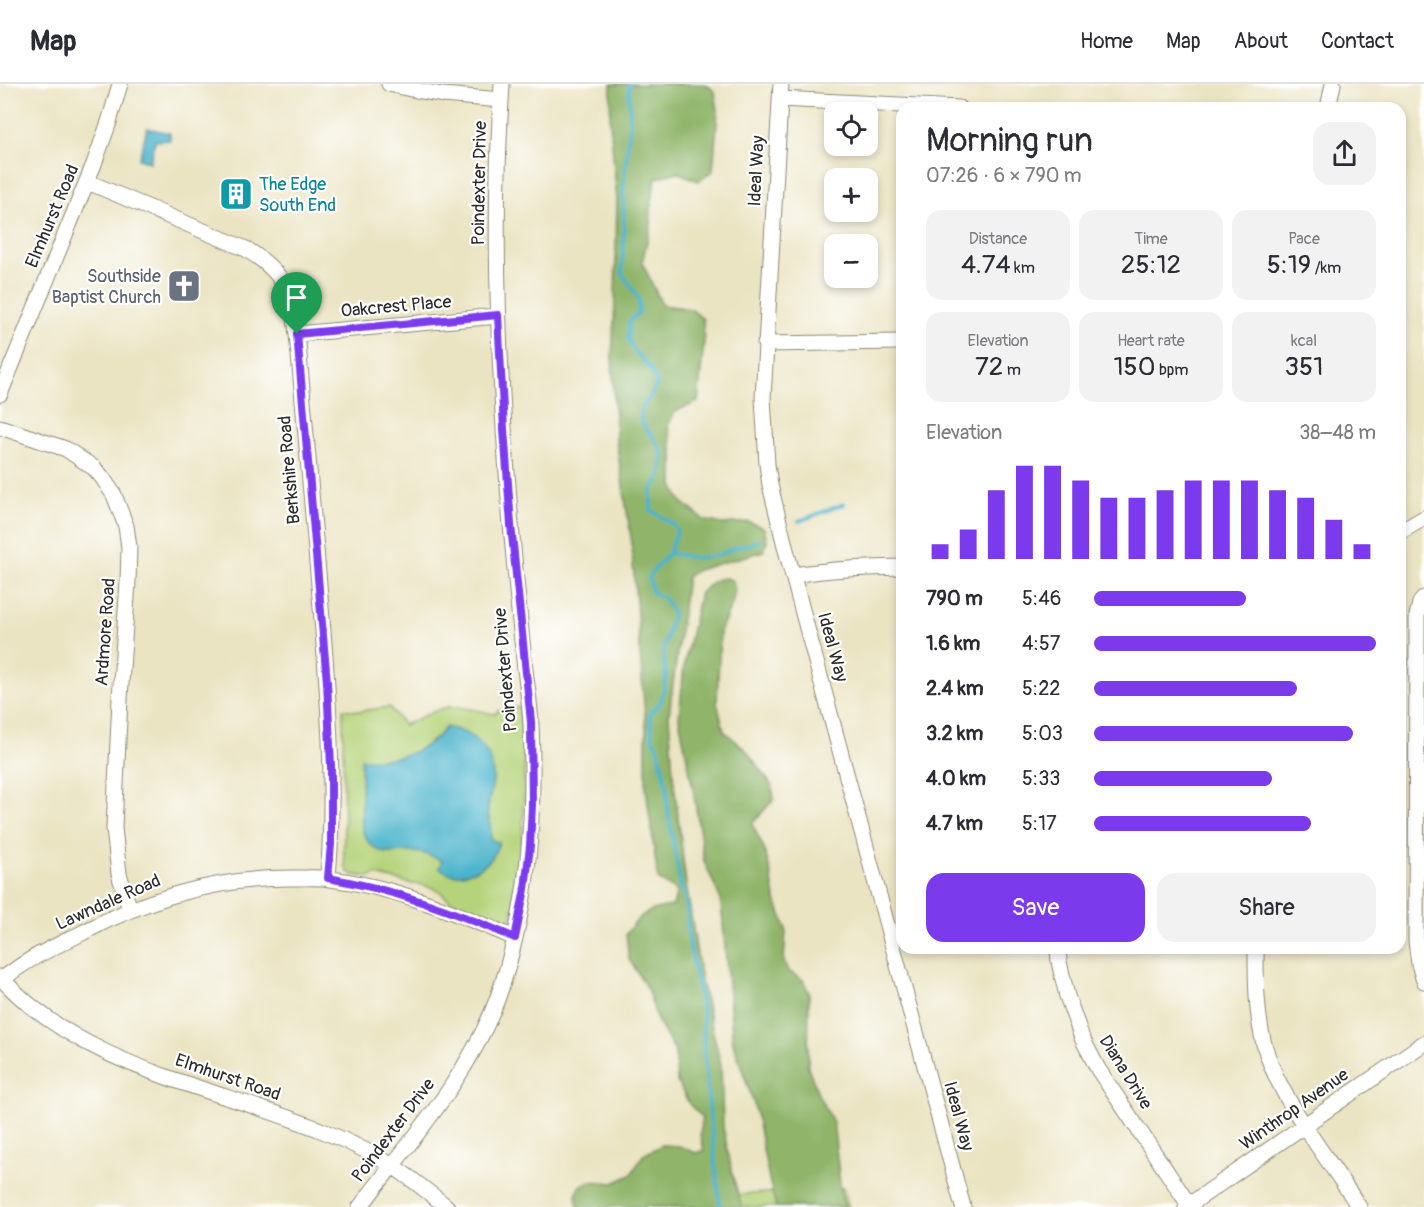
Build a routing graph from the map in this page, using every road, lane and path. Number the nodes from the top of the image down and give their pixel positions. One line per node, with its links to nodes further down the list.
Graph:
1 (120, 84): 8 (street, Elmhurst Road)
2 (389, 84): 4 (street)
3 (1333, 84): 7 (street)
4 (501, 92): 9 (street, Poindexter Drive)
5 (780, 92): 6 (street); 12 (street, Ideal Way)
6 (896, 102)
7 (1329, 102)
8 (88, 182): 10 (street, Berkshire Road); 13 (street, Elmhurst Road)
9 (498, 315): 10 (street, Oakcrest Place); 23 (street, Poindexter Drive)
10 (297, 334): 21 (street, Berkshire Road)
11 (896, 342): 12 (street)
12 (765, 345): 18 (street, Ideal Way)
13 (0, 394)
14 (0, 427): 22 (street, Ardmore Road)
15 (1424, 518): 16 (street)
16 (1406, 528)
17 (896, 567): 18 (street)
18 (794, 575): 34 (street, Ideal Way)
19 (1424, 598): 20 (street)
20 (1420, 749): 27 (street)
21 (328, 878): 22 (street, Lawndale Road); 23 (street, Lawndale Road)
22 (130, 910): 26 (street, Lawndale Road)
23 (515, 938): 30 (street, Poindexter Drive)
24 (1058, 954): 31 (street, Diana Drive)
25 (1256, 954): 29 (street)
26 (1, 979): 30 (street, Elmhurst Road)
27 (1424, 981)
28 (1424, 1043): 29 (street, Winthrop Avenue)
29 (1305, 1126): 31 (street, Winthrop Avenue); 35 (street)
30 (391, 1166): 32 (street, Poindexter Drive); 33 (street, Elmhurst Road)
31 (1187, 1206)
32 (360, 1207)
33 (447, 1207)
34 (963, 1207)
35 (1359, 1207)

